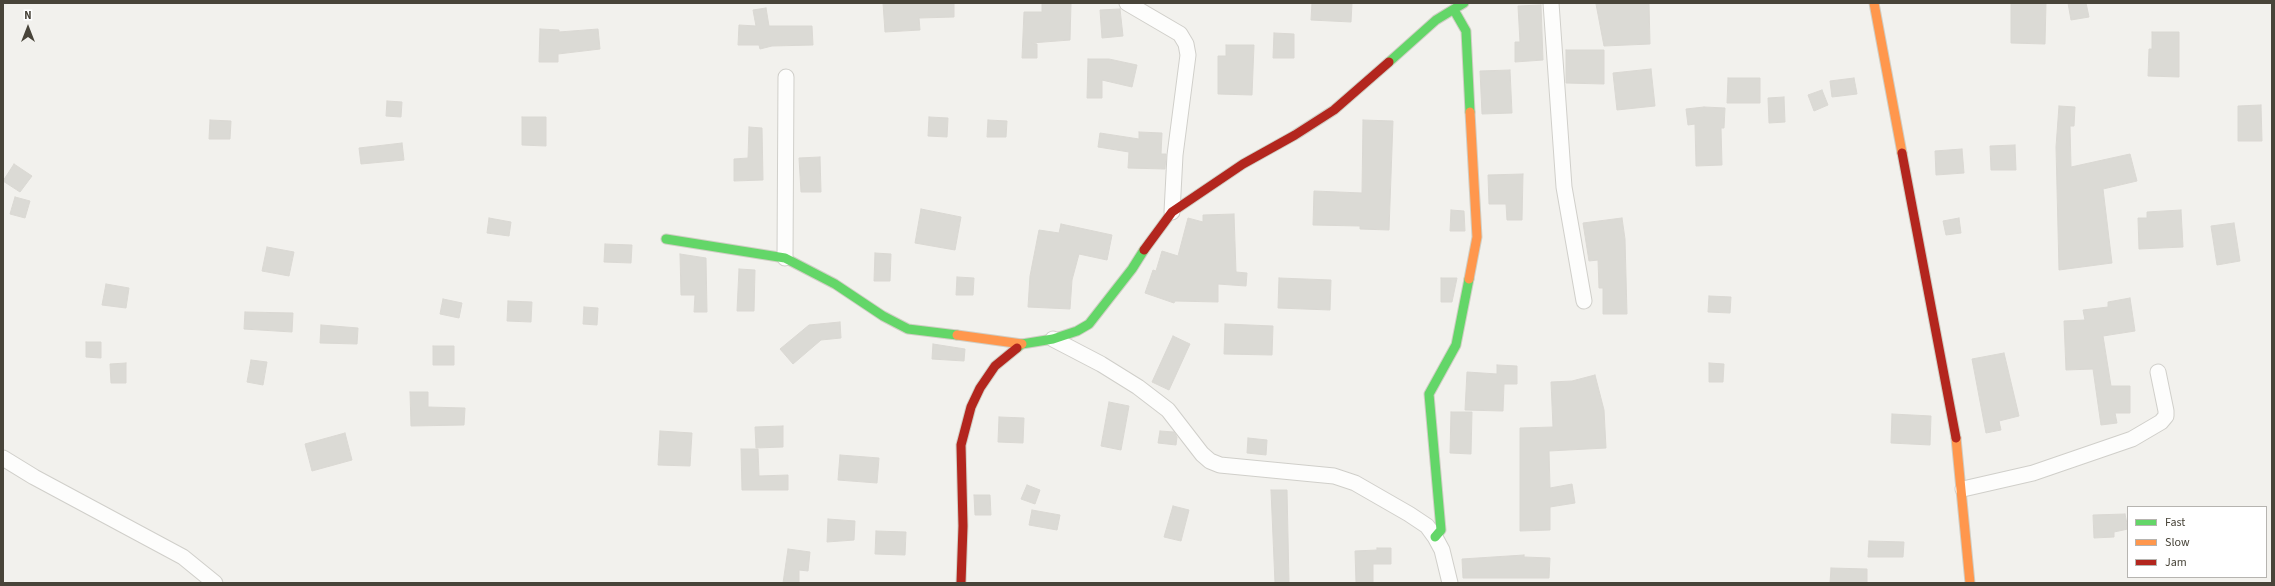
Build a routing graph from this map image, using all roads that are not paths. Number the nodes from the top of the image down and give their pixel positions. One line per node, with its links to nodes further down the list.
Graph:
1 (1127, 3): 7 (street)
2 (1464, 3): 5 (street)
3 (1551, 3): 10 (street)
4 (1874, 3): 15 (street)
5 (1454, 10): 7 (street); 16 (street)
6 (786, 77): 9 (street)
7 (1172, 212): 11 (street)
8 (666, 239): 9 (street)
9 (785, 258): 12 (street)
10 (1584, 302)
11 (1053, 339): 12 (street); 16 (street)
12 (1022, 344): 18 (street)
13 (2158, 372): 15 (street)
14 (3, 458): 17 (street)
15 (1963, 489): 20 (street)
16 (1435, 537): 19 (street)
17 (215, 583)
18 (961, 583)
19 (1450, 583)
20 (1970, 583)

